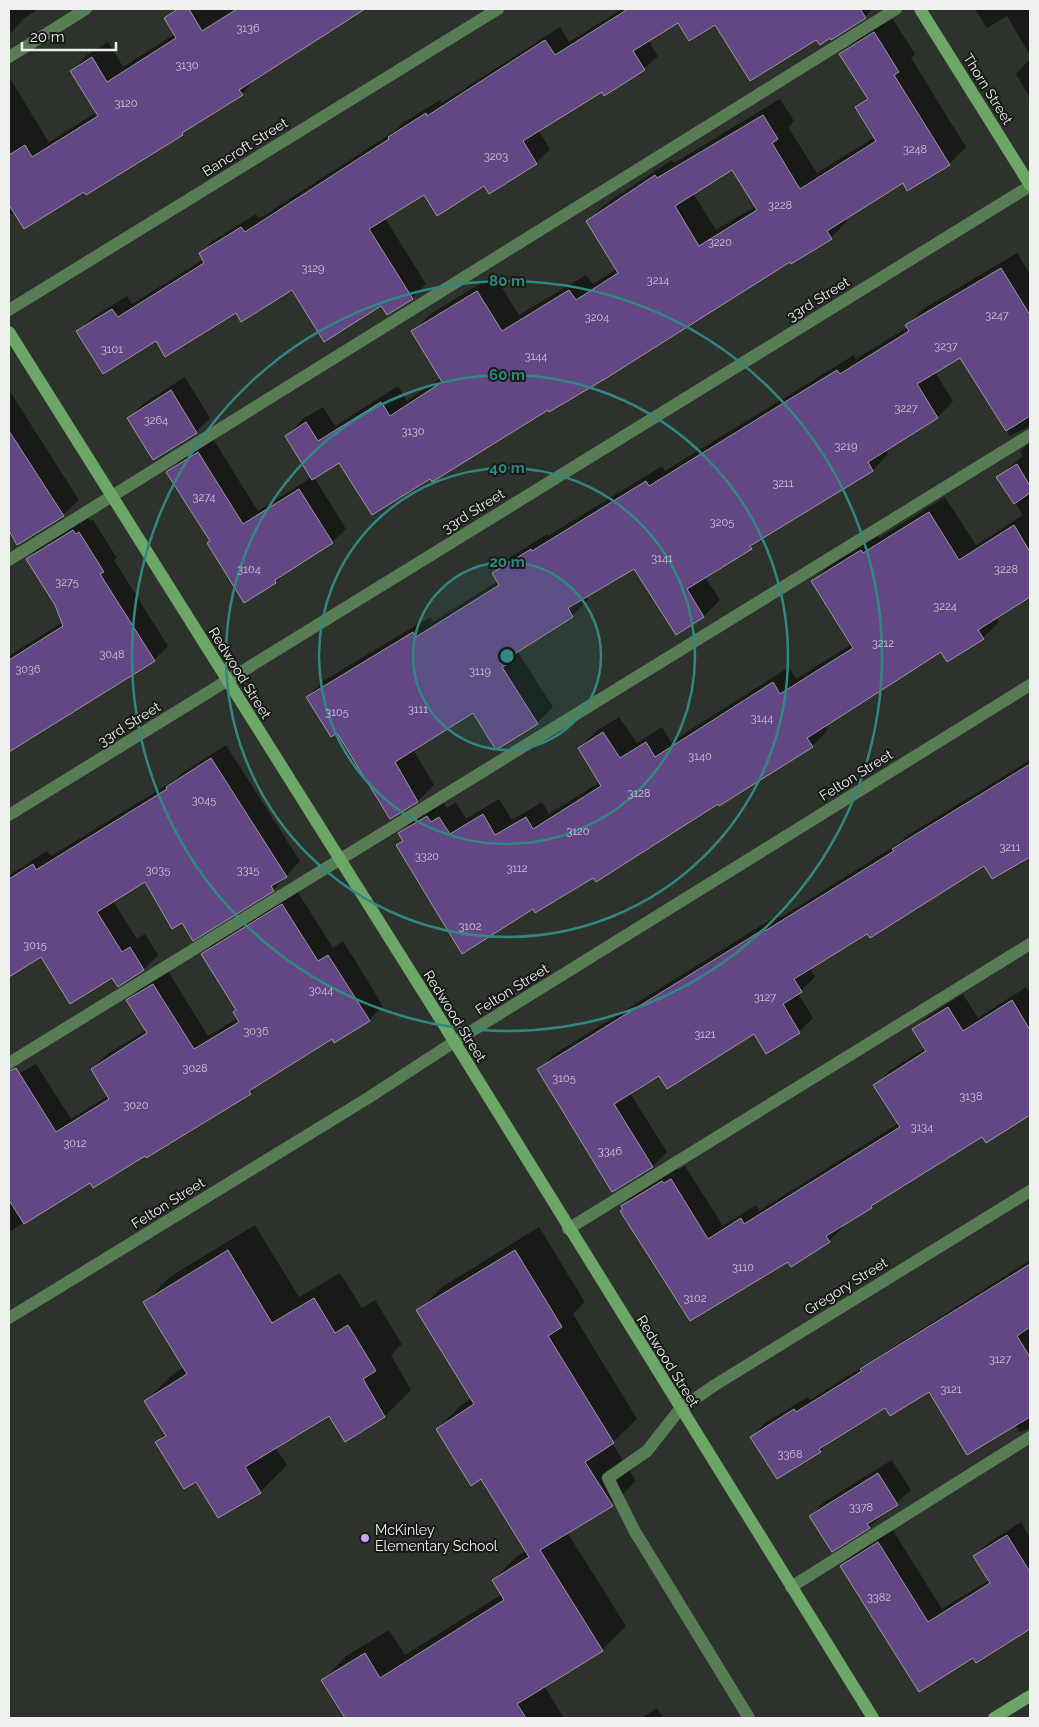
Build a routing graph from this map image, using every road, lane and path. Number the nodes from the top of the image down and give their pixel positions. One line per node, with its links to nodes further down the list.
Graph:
1 (86, 9): 5 (street)
2 (498, 9): 7 (street, Bancroft Street)
3 (896, 9): 10 (street)
4 (920, 9): 6 (street, Thorn Street)
5 (9, 57)
6 (1030, 185): 12 (street, 33rd Street)
7 (9, 310)
8 (9, 332): 10 (street, Redwood Street)
9 (1030, 435): 15 (street)
10 (112, 496): 11 (street); 12 (street, Redwood Street)
11 (9, 560)
12 (227, 681): 14 (street, 33rd Street); 15 (street, Redwood Street)
13 (1030, 685): 17 (street, Felton Street)
14 (9, 815)
15 (339, 860): 17 (street, Redwood Street); 18 (street)
16 (1030, 944): 20 (street)
17 (454, 1042): 20 (street, Redwood Street); 21 (street, Felton Street)
18 (9, 1063)
19 (1030, 1191): 22 (street, Gregory Street)
20 (568, 1229): 22 (street, Redwood Street)
21 (9, 1318)
22 (680, 1409): 24 (street, Redwood Street); 26 (street, Gregory Street)
23 (1030, 1437): 24 (street)
24 (791, 1587): 27 (street, Redwood Street)
25 (1030, 1696): 28 (street)
26 (748, 1718)
27 (872, 1718)
28 (994, 1718)

